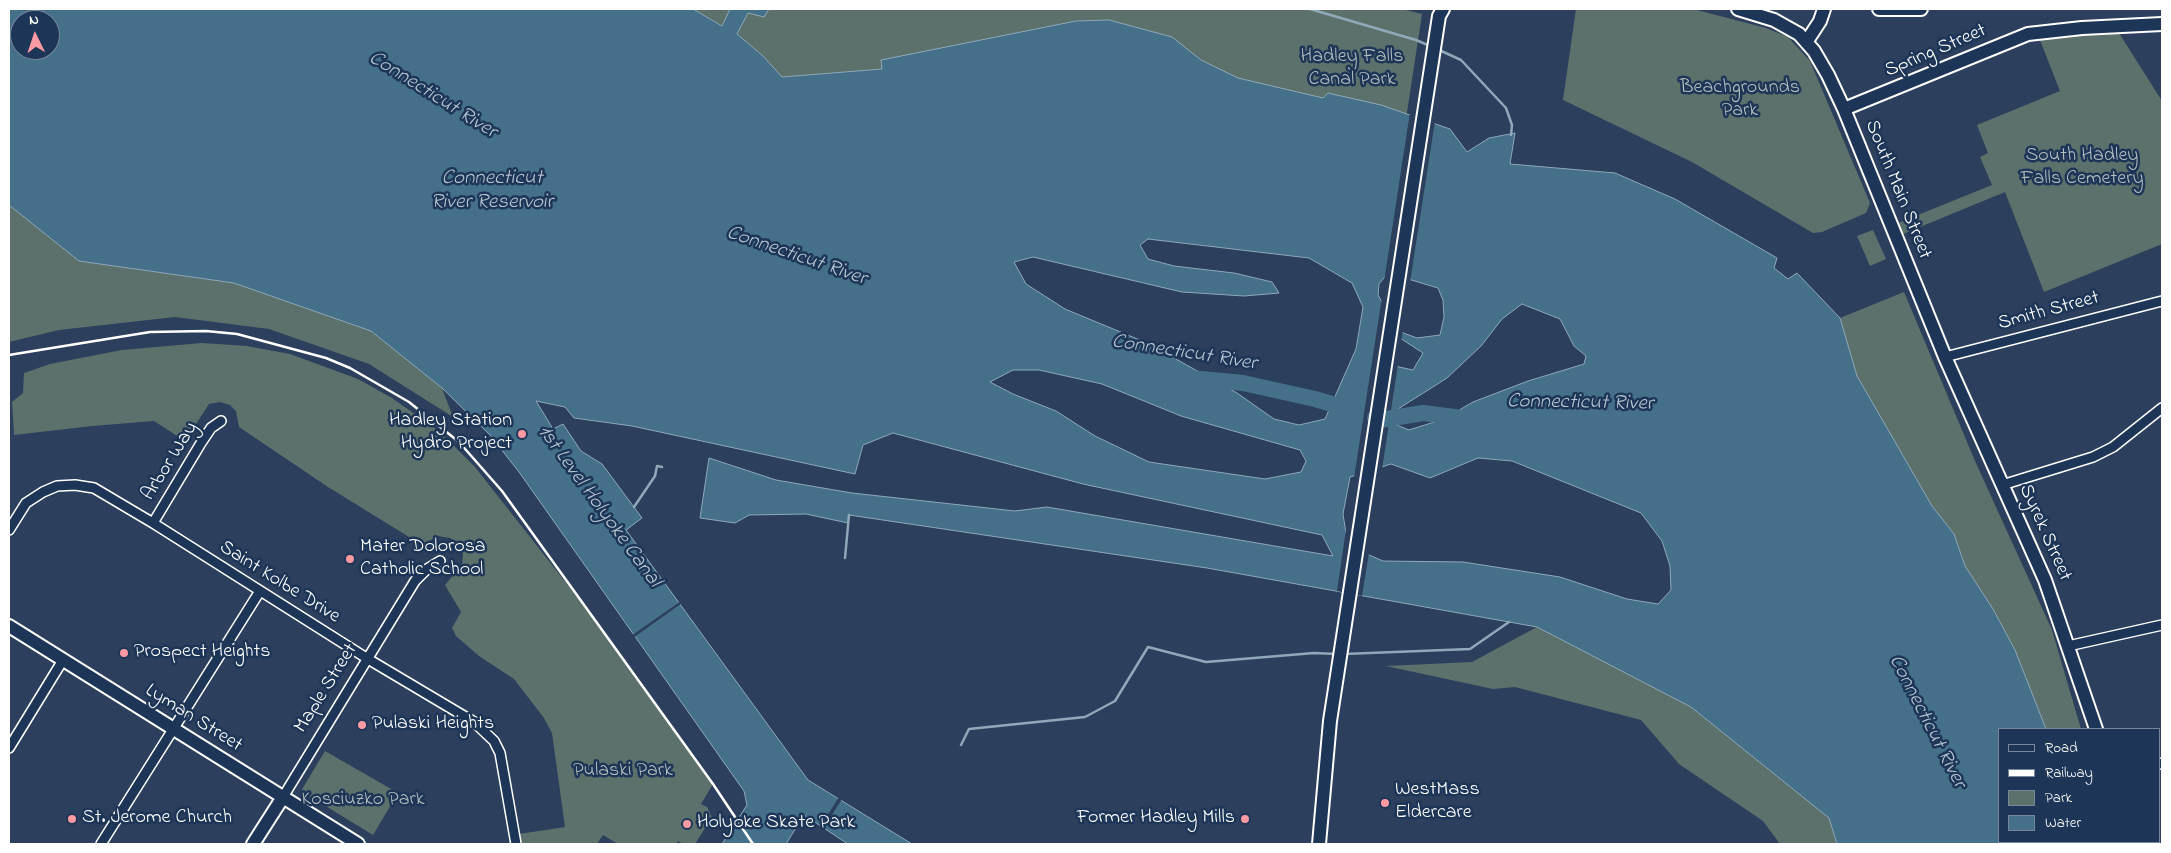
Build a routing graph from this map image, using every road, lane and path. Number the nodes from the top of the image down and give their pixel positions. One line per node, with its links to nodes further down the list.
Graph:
1 (1738, 9): 7 (main road)
2 (1824, 9): 7 (main road)
3 (1879, 9): 4 (main road)
4 (1920, 9)
5 (1441, 11): 27 (main road)
6 (2162, 24): 8 (main road, Spring Street)
7 (1807, 41): 8 (main road, South Main Street)
8 (1844, 109): 10 (main road, South Main Street)
9 (2162, 301): 10 (street, Smith Street)
10 (1945, 357): 13 (main road, Syrek Street)
11 (2162, 408): 13 (street)
12 (221, 421): 14 (street, Arbor Way)
13 (2002, 485): 20 (main road, Syrek Street)
14 (153, 523): 15 (street, Saint Kolbe Drive); 17 (street, Saint Kolbe Drive)
15 (9, 530)
16 (440, 561): 21 (street, Maple Street)
17 (260, 591): 21 (street, Saint Kolbe Drive); 24 (street)
18 (2162, 625): 20 (street)
19 (9, 626): 22 (main road, Lyman Street)
20 (2068, 646): 23 (main road, Syrek Street)
21 (368, 659): 26 (street, Maple Street); 31 (street, Saint Kolbe Drive)
22 (63, 660): 24 (main road, Lyman Street); 25 (street)
23 (2096, 728)
24 (174, 730): 26 (main road, Lyman Street); 28 (street)
25 (9, 748)
26 (283, 797): 29 (main road, Maple Street); 30 (main road, Lyman Street)
27 (1319, 842)
28 (101, 844)
29 (253, 844)
30 (358, 844)
31 (516, 844)

